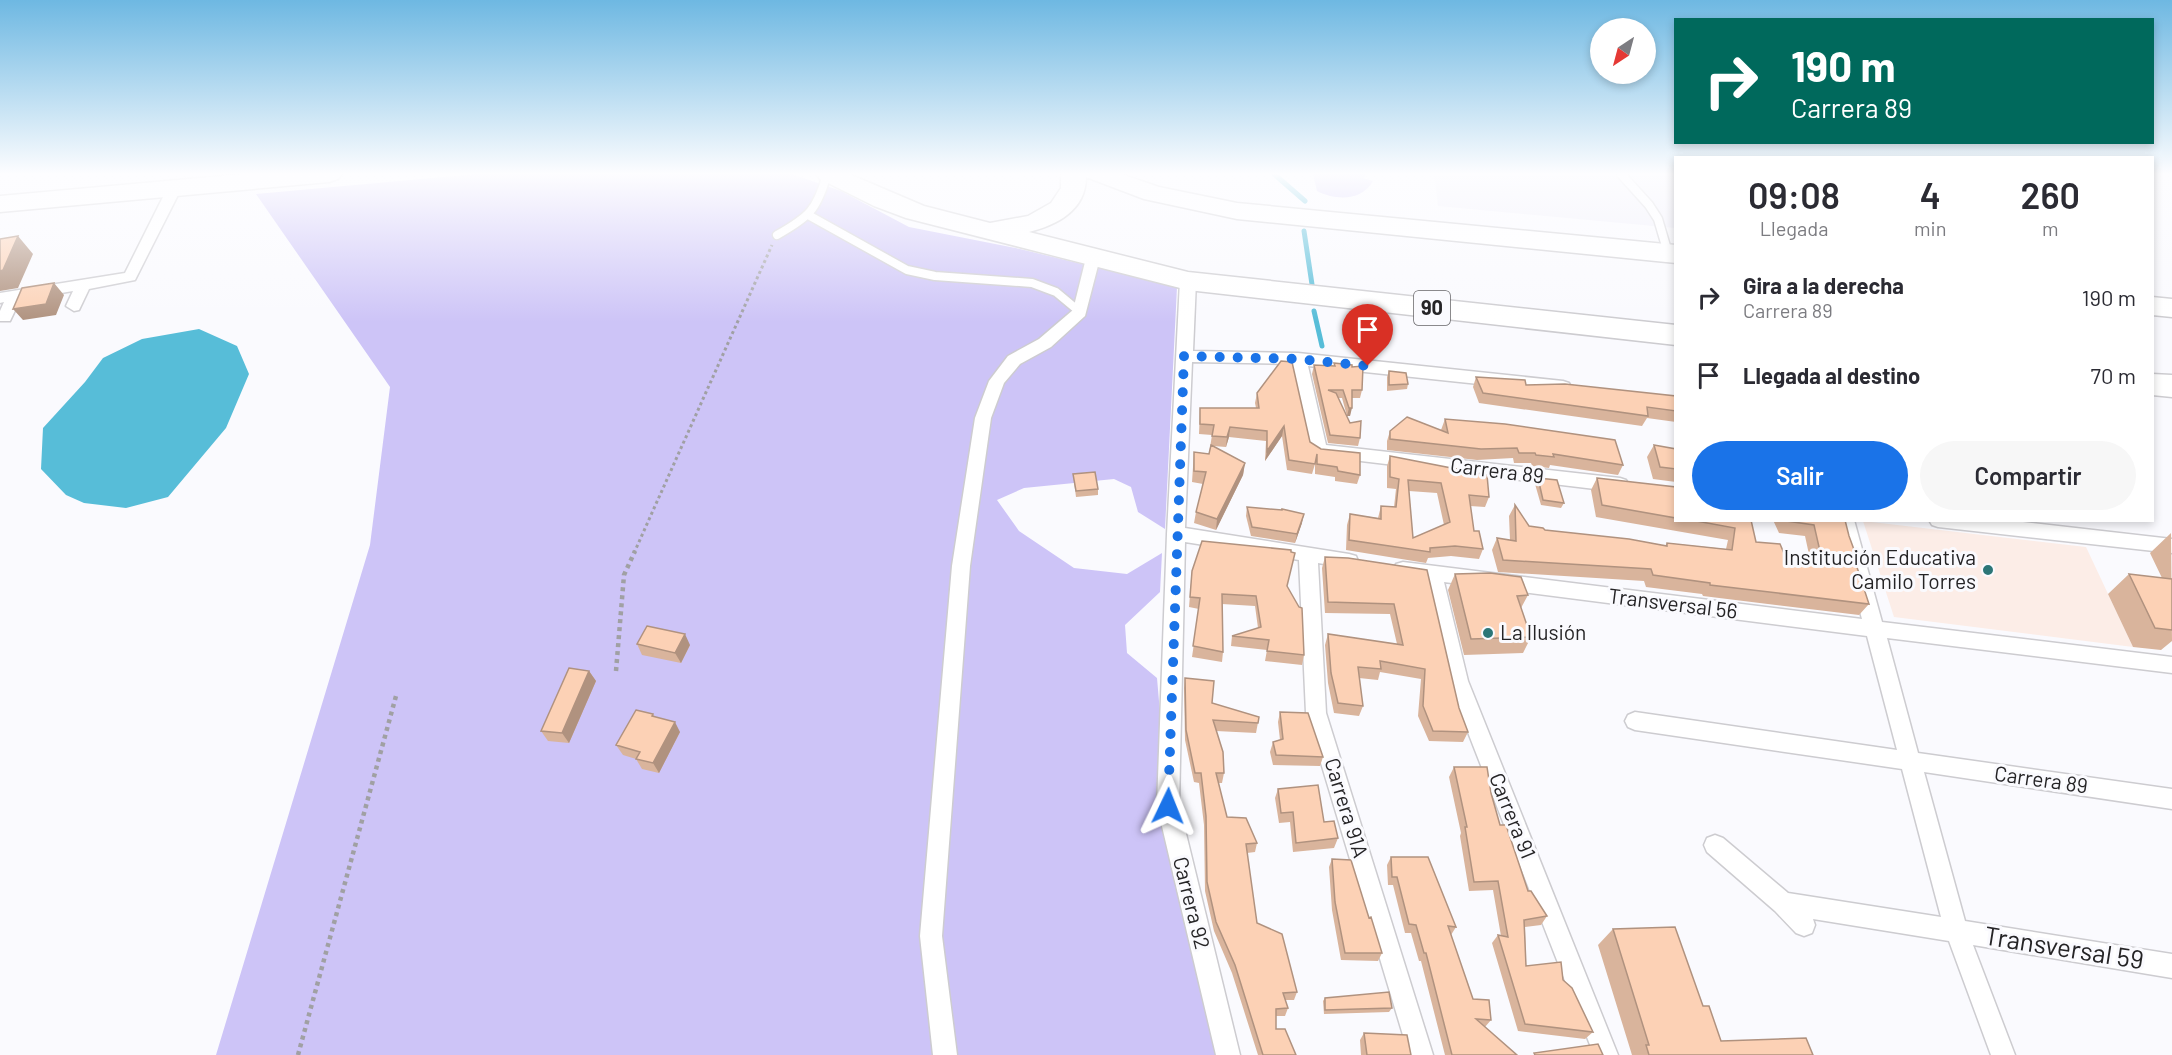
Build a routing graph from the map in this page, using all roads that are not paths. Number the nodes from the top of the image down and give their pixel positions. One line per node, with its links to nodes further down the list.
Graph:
1 (157, 223): 13 (street)
2 (798, 223): 9 (lane)
3 (823, 223): 18 (lane)
4 (963, 223): 8 (highway)
5 (1029, 223): 8 (highway)
6 (1364, 223): 10 (highway)
7 (1660, 223): 10 (lane)
8 (988, 229): 11 (highway, 90)
9 (777, 236)
10 (1672, 253)
11 (1093, 258): 12 (highway, 90); 18 (street)
12 (1188, 281): 20 (highway, 90); 21 (street, Carrera 92)
13 (83, 285): 14 (street); 15 (street)
14 (7, 297): 19 (street)
15 (74, 306)
16 (2154, 306): 17 (highway)
17 (2172, 308)
18 (1080, 312): 45 (street)
19 (5, 317)
20 (1674, 335)
21 (1184, 356): 22 (street); 29 (street, Carrera 92)
22 (1298, 359): 25 (street); 26 (street, Carrera 89)
23 (2154, 384): 24 (highway)
24 (2172, 386)
25 (1581, 389)
26 (1640, 487)
27 (1846, 522): 35 (street)
28 (1956, 522): 30 (street)
29 (1176, 534): 31 (street); 46 (street, Carrera 92)
30 (2172, 546)
31 (1308, 555): 32 (street); 47 (street, Carrera 91A)
32 (1365, 563)
33 (1387, 566): 34 (street, Transversal 56)
34 (1433, 573): 35 (street, Transversal 56); 48 (street, Carrera 91)
35 (1875, 630): 36 (street, Transversal 56); 38 (street)
36 (2172, 665)
37 (1635, 721): 38 (street, Carrera 89)
38 (1911, 761): 39 (street, Carrera 89); 43 (street)
39 (2172, 799)
40 (1715, 845): 41 (street)
41 (1783, 903): 42 (street); 43 (street)
42 (1804, 925)
43 (1956, 930): 44 (street, Transversal 59); 49 (street)
44 (2172, 966)
45 (945, 1055)
46 (1228, 1055)
47 (1421, 1055)
48 (1606, 1055)
49 (2003, 1055)

